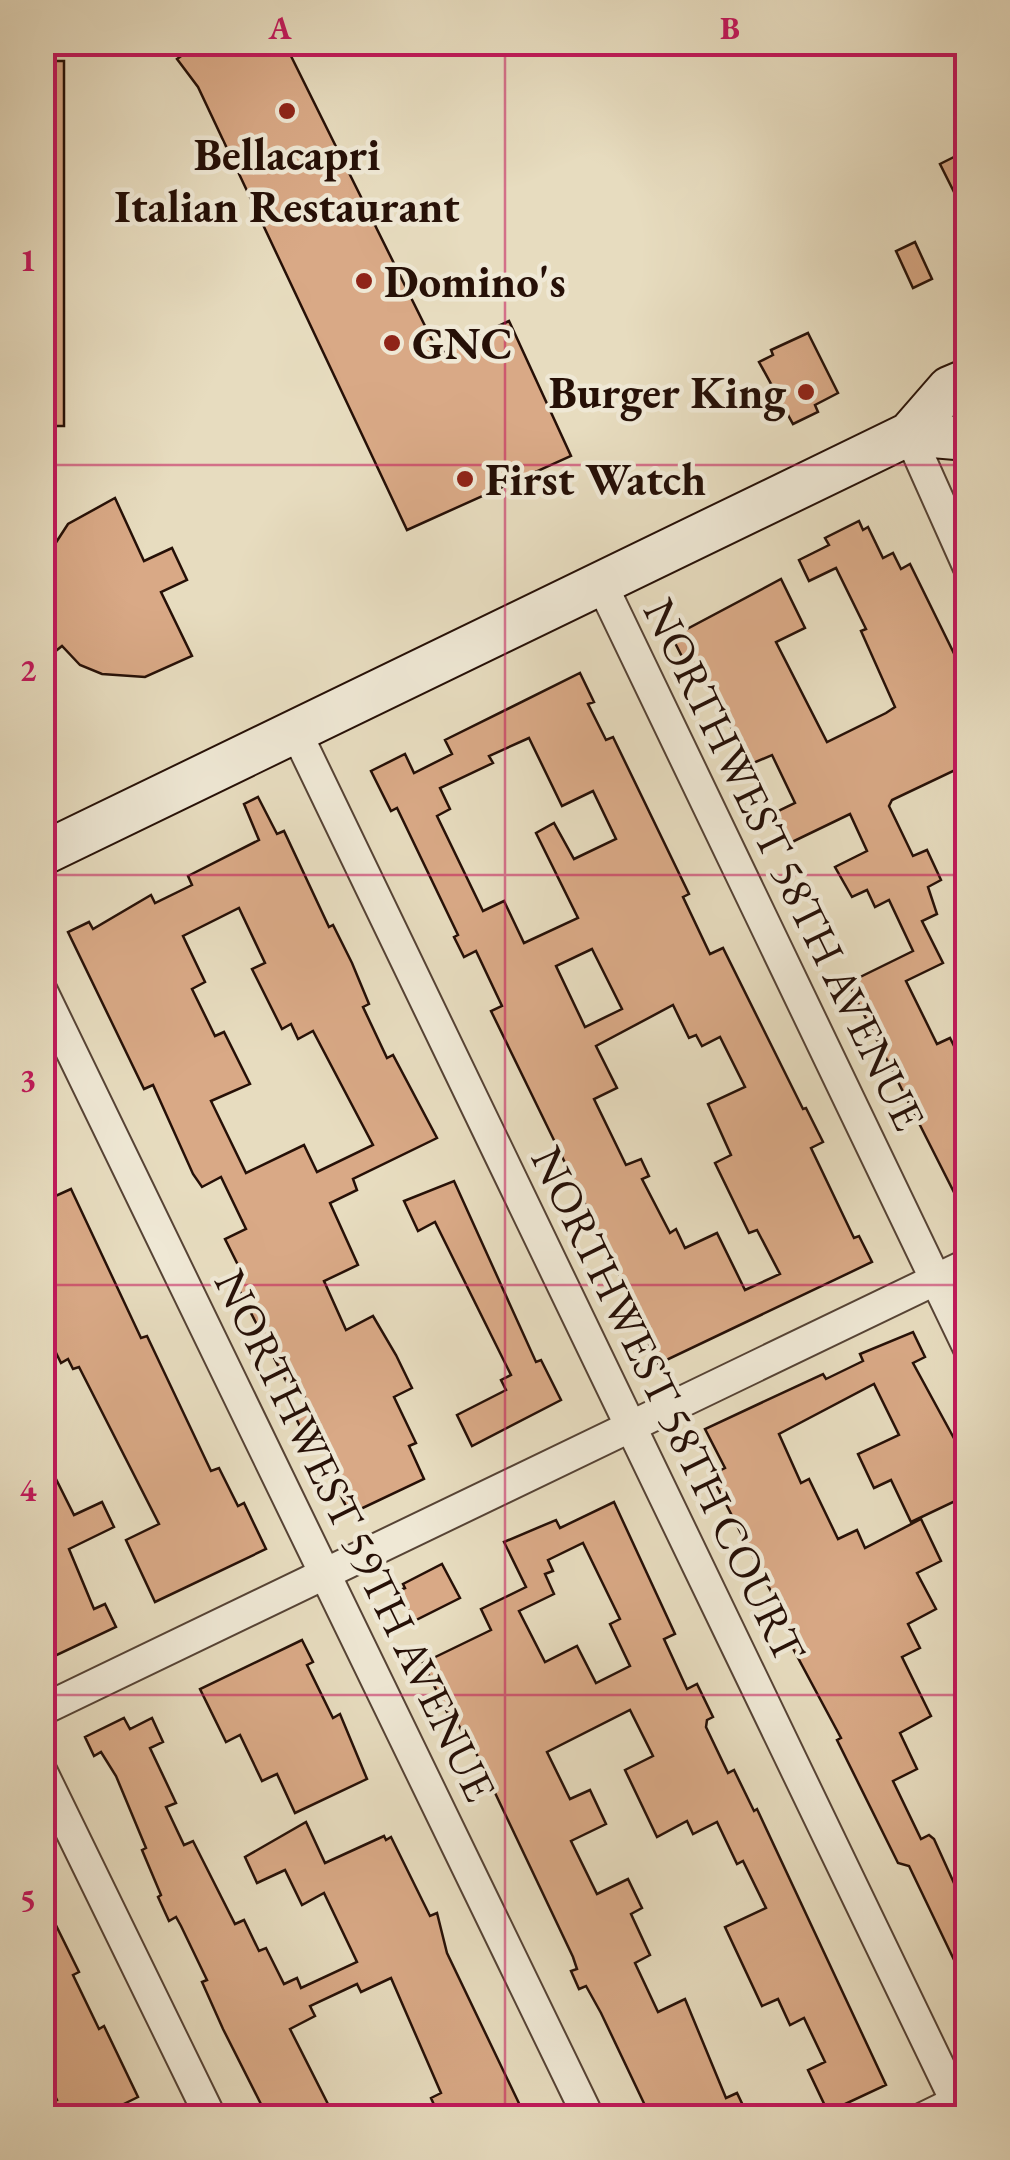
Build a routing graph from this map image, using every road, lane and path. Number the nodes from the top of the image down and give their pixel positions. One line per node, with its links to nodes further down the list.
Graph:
1 (968, 380): 2 (main road)
2 (909, 434): 3 (main road); 4 (street); 5 (main road)
3 (968, 439)
4 (968, 566)
5 (601, 583): 6 (main road); 10 (street, NORTHWEST 58TH AVENUE)
6 (295, 730): 7 (main road); 12 (street, NORTHWEST 58TH COURT)
7 (42, 854)
8 (42, 991): 13 (street, NORTHWEST 59TH AVENUE)
9 (968, 1264): 10 (street)
10 (934, 1280): 11 (street, NORTHWEST 58TH AVENUE); 12 (street)
11 (968, 1346)
12 (630, 1426): 13 (street); 16 (street, NORTHWEST 58TH COURT)
13 (324, 1573): 14 (street); 18 (street, NORTHWEST 59TH AVENUE)
14 (42, 1710)
15 (42, 1772): 17 (street)
16 (962, 2105): 19 (street)
17 (211, 2118)
18 (589, 2118)
19 (922, 2118)

